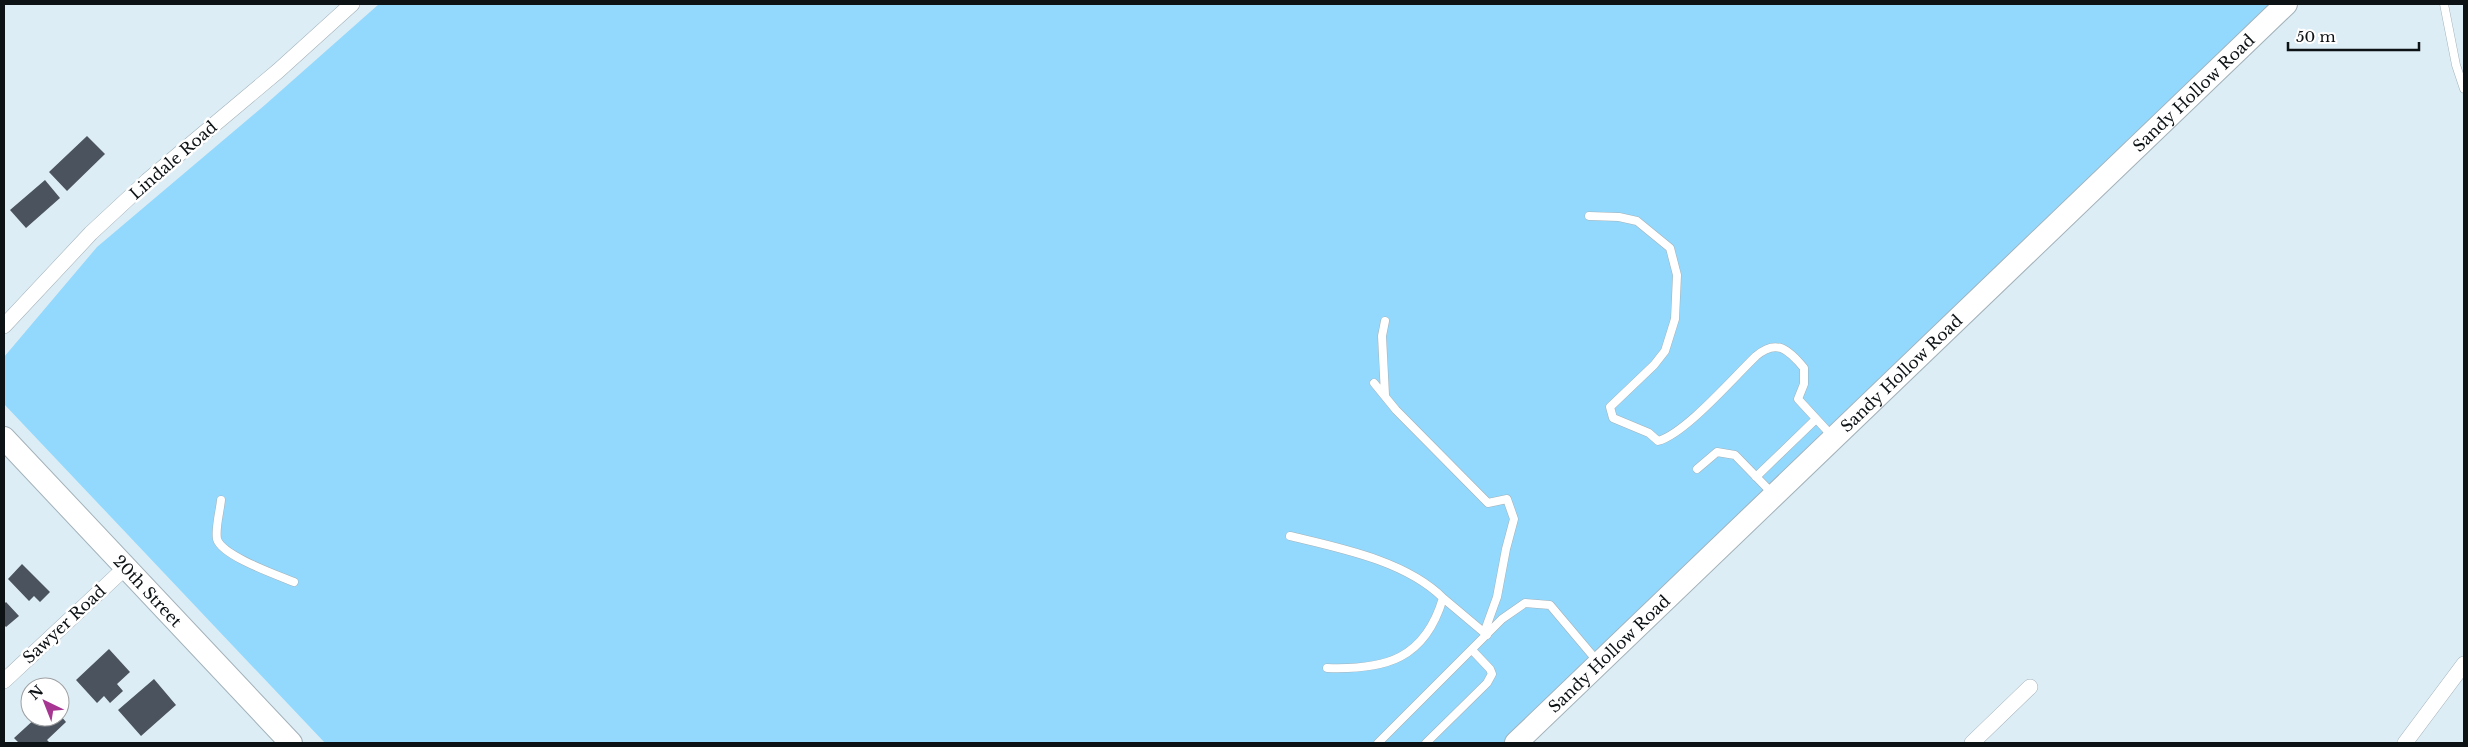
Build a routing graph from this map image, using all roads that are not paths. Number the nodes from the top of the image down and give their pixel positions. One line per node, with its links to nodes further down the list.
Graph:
1 (352, 4): 7 (street, Lindale Road)
2 (2286, 4): 11 (street, Sandy Hollow Road)
3 (2444, 4): 4 (lane)
4 (2464, 89)
5 (1589, 216): 10 (lane)
6 (1386, 320): 9 (lane)
7 (4, 326)
8 (1374, 383): 9 (lane)
9 (1385, 395): 21 (lane)
10 (1816, 419): 11 (lane); 14 (lane)
11 (1834, 437): 15 (street, Sandy Hollow Road)
12 (8, 445): 18 (street, 20th Street)
13 (1697, 469): 14 (lane)
14 (1756, 477): 15 (lane)
15 (1774, 494): 23 (street, Sandy Hollow Road)
16 (221, 500): 19 (lane)
17 (1290, 536): 20 (lane)
18 (125, 568): 26 (street, Sawyer Road); 29 (street, 20th Street)
19 (294, 582)
20 (1444, 598): 21 (lane); 25 (lane)
21 (1486, 634): 22 (lane); 23 (lane)
22 (1472, 650): 28 (lane); 30 (lane)
23 (1598, 662): 31 (street, Sandy Hollow Road)
24 (2464, 664): 33 (street)
25 (1327, 668)
26 (4, 681)
27 (2030, 687): 32 (street)
28 (1382, 742)
29 (291, 743)
30 (1426, 743)
31 (1516, 743)
32 (1972, 743)
33 (2405, 743)

